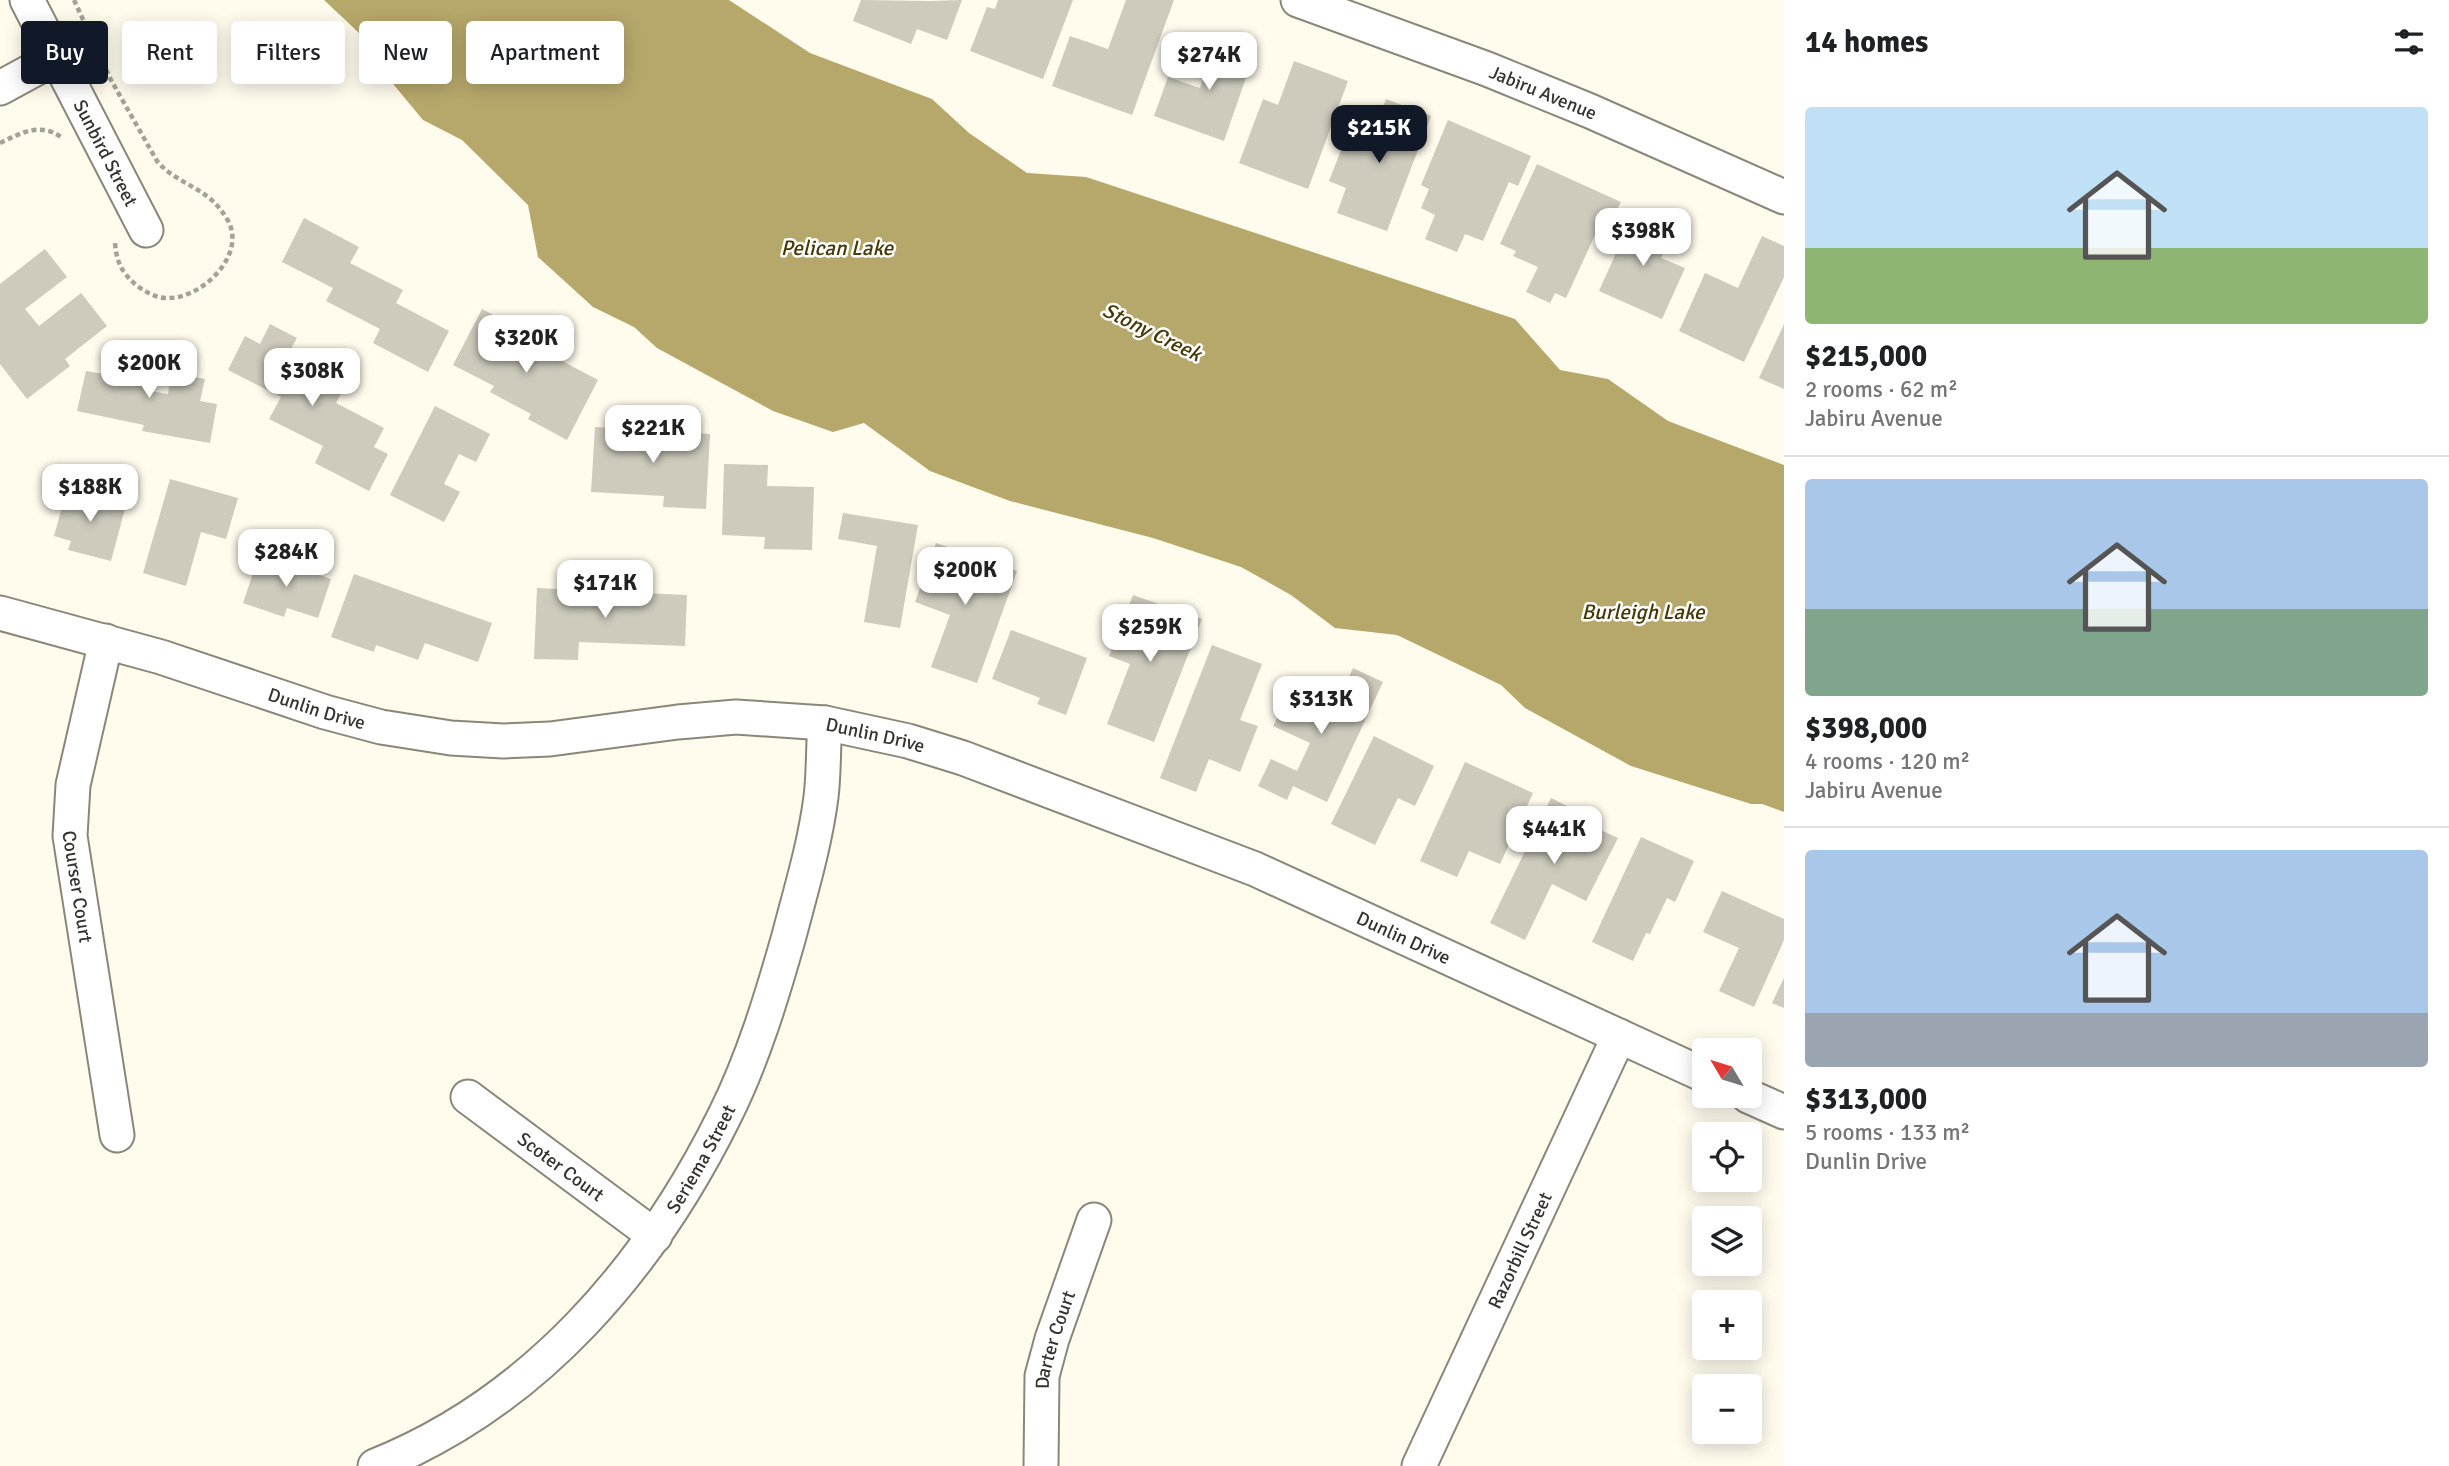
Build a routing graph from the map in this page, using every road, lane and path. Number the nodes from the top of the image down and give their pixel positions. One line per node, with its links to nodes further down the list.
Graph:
1 (27, 0): 3 (street, Sunbird Street)
2 (1298, 0): 7 (street, Jabiru Avenue)
3 (38, 21)
4 (21, 77): 6 (street)
5 (71, 84): 8 (street, Sunbird Street)
6 (0, 88)
7 (1784, 197)
8 (146, 230)
9 (0, 612): 10 (street, Dunlin Drive)
10 (106, 641): 11 (street, Dunlin Drive); 17 (street, Courser Court)
11 (825, 723): 12 (street, Dunlin Drive); 19 (street, Seriema Street)
12 (1619, 1036): 13 (street, Dunlin Drive); 22 (street, Razorbill Street)
13 (1692, 1070)
14 (468, 1097): 19 (street, Scoter Court)
15 (1762, 1102): 16 (street)
16 (1784, 1112)
17 (117, 1135)
18 (1094, 1220): 21 (street, Darter Court)
19 (654, 1236): 20 (street, Seriema Street)
20 (374, 1466)
21 (1041, 1466)
22 (1419, 1466)

